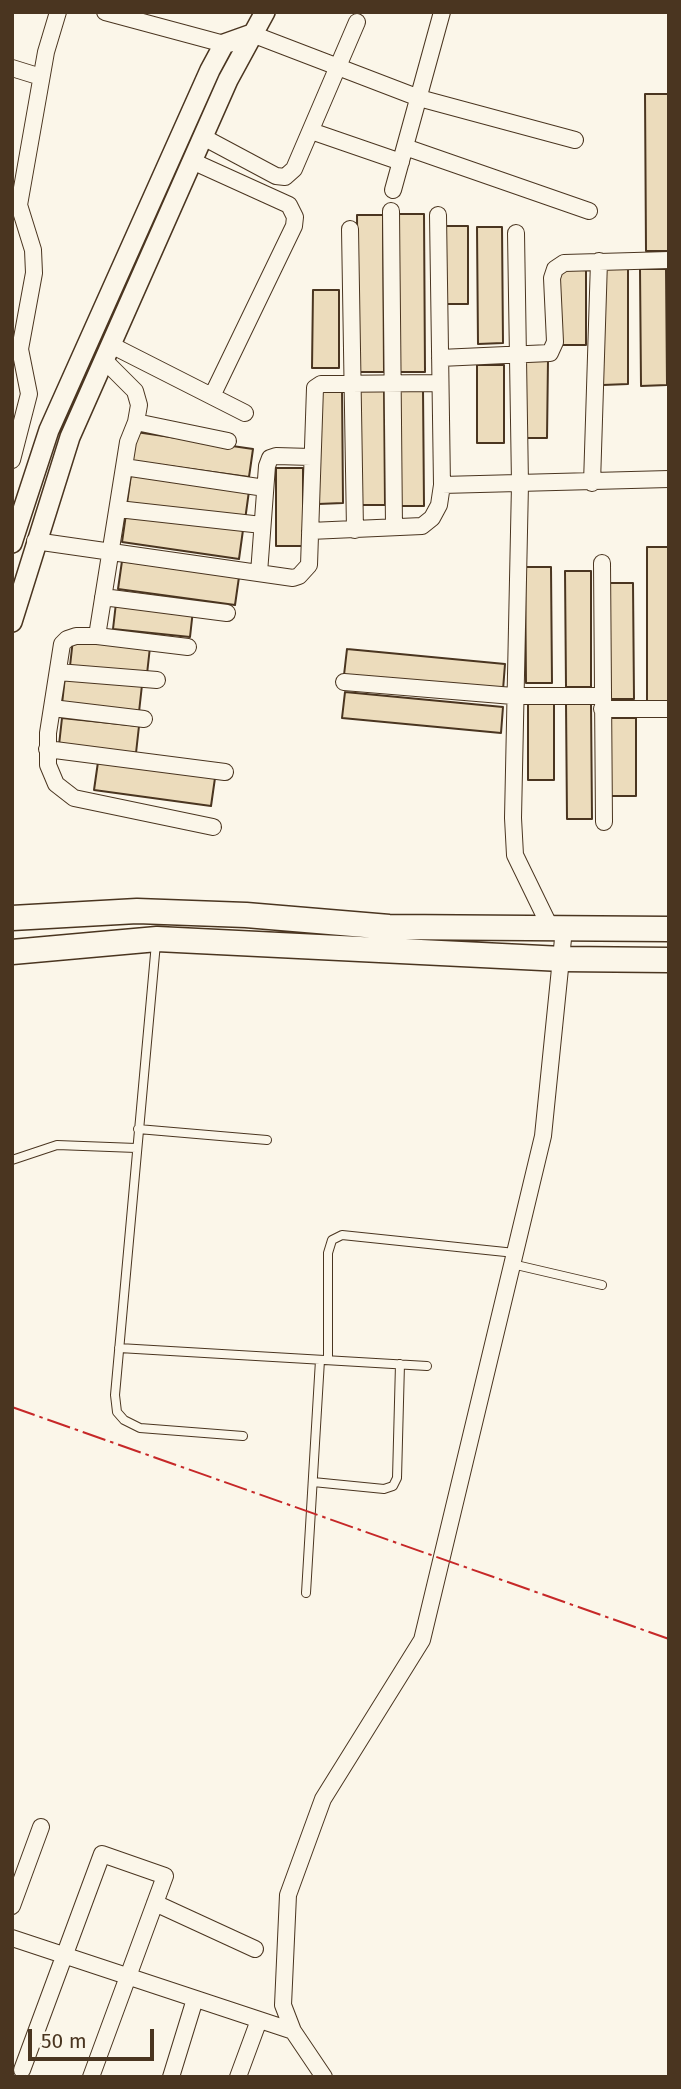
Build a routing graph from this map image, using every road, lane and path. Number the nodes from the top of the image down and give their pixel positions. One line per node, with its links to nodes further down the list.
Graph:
1 (105, 12): 6 (street)
2 (442, 12): 10 (street)
3 (55, 13): 9 (street)
4 (258, 20): 6 (street); 8 (street); 13 (street)
5 (357, 22): 8 (street)
6 (224, 44): 50 (street)
7 (12, 68): 9 (street)
8 (339, 68): 10 (street); 11 (street)
9 (41, 77): 15 (street)
10 (419, 98): 14 (street); 16 (street)
11 (311, 131): 13 (street); 16 (street)
12 (12, 136): 15 (street)
13 (203, 137): 17 (street)
14 (575, 140)
15 (29, 141): 19 (street)
16 (403, 154): 18 (street); 21 (street)
17 (192, 161): 27 (street); 33 (street)
18 (393, 190)
19 (15, 204): 37 (street)
20 (391, 211): 30 (street)
21 (589, 211)
22 (438, 215): 29 (street)
23 (350, 229): 32 (street)
24 (516, 233): 28 (street)
25 (669, 260): 26 (street)
26 (599, 261): 28 (street); 41 (street)
27 (107, 352): 33 (street); 35 (street); 51 (street)
28 (516, 355): 29 (street); 42 (street)
29 (440, 358): 31 (street)
30 (393, 382): 31 (street); 32 (street); 47 (street)
31 (440, 383): 43 (street)
32 (353, 384): 38 (street); 48 (street)
33 (212, 396): 34 (street)
34 (245, 412)
35 (136, 422): 36 (street); 39 (street)
36 (228, 441)
37 (14, 449)
38 (311, 457): 44 (street); 49 (street)
39 (124, 467): 44 (street); 45 (street)
40 (669, 479): 41 (street)
41 (592, 483): 42 (street)
42 (520, 484): 43 (street); 63 (street)
43 (442, 485): 47 (street)
44 (265, 488): 46 (street)
45 (118, 509): 46 (street); 52 (street)
46 (262, 525): 54 (street)
47 (394, 527): 48 (street)
48 (355, 530): 49 (street)
49 (310, 531): 54 (street)
50 (13, 537)
51 (35, 541): 52 (street); 57 (street)
52 (111, 552): 54 (street); 55 (street)
53 (602, 563): 64 (street)
54 (259, 573)
55 (103, 597): 56 (street); 58 (street)
56 (227, 613)
57 (12, 622)
58 (96, 636): 59 (street); 60 (street)
59 (188, 647)
60 (58, 672): 61 (street); 65 (street)
61 (157, 680)
62 (344, 682): 63 (street)
63 (513, 696): 64 (street); 73 (street)
64 (603, 703): 66 (street); 70 (street)
65 (51, 708): 67 (street); 68 (street)
66 (669, 709)
67 (144, 719)
68 (47, 749): 69 (street); 71 (street)
69 (225, 772)
70 (604, 822)
71 (212, 827)
72 (12, 918): 73 (main road)
73 (558, 929): 74 (main road); 77 (street)
74 (669, 929)
75 (157, 939): 76 (main road); 77 (main road); 79 (lane)
76 (12, 952)
77 (562, 960): 78 (main road); 83 (street)
78 (669, 960)
79 (138, 1129): 80 (lane); 81 (lane)
80 (267, 1140)
81 (136, 1148): 82 (lane); 85 (lane)
82 (12, 1160)
83 (513, 1259): 84 (lane); 86 (lane); 101 (street)
84 (602, 1285)
85 (119, 1348): 86 (lane); 89 (lane)
86 (324, 1360): 87 (lane); 90 (lane)
87 (400, 1364): 88 (lane); 90 (lane)
88 (427, 1366)
89 (243, 1436)
90 (313, 1482): 91 (lane)
91 (306, 1593)
92 (41, 1826): 94 (street)
93 (155, 1903): 96 (street); 97 (street); 98 (street)
94 (12, 1906)
95 (12, 1938): 97 (street)
96 (255, 1949)
97 (65, 1956): 98 (street); 102 (street)
98 (128, 1976): 99 (street); 105 (street)
99 (195, 1999): 100 (street); 106 (street)
100 (259, 2020): 101 (street); 107 (street)
101 (293, 2031): 103 (street)
102 (17, 2068): 104 (street)
103 (316, 2073)
104 (38, 2077)
105 (91, 2077)
106 (171, 2077)
107 (238, 2077)

